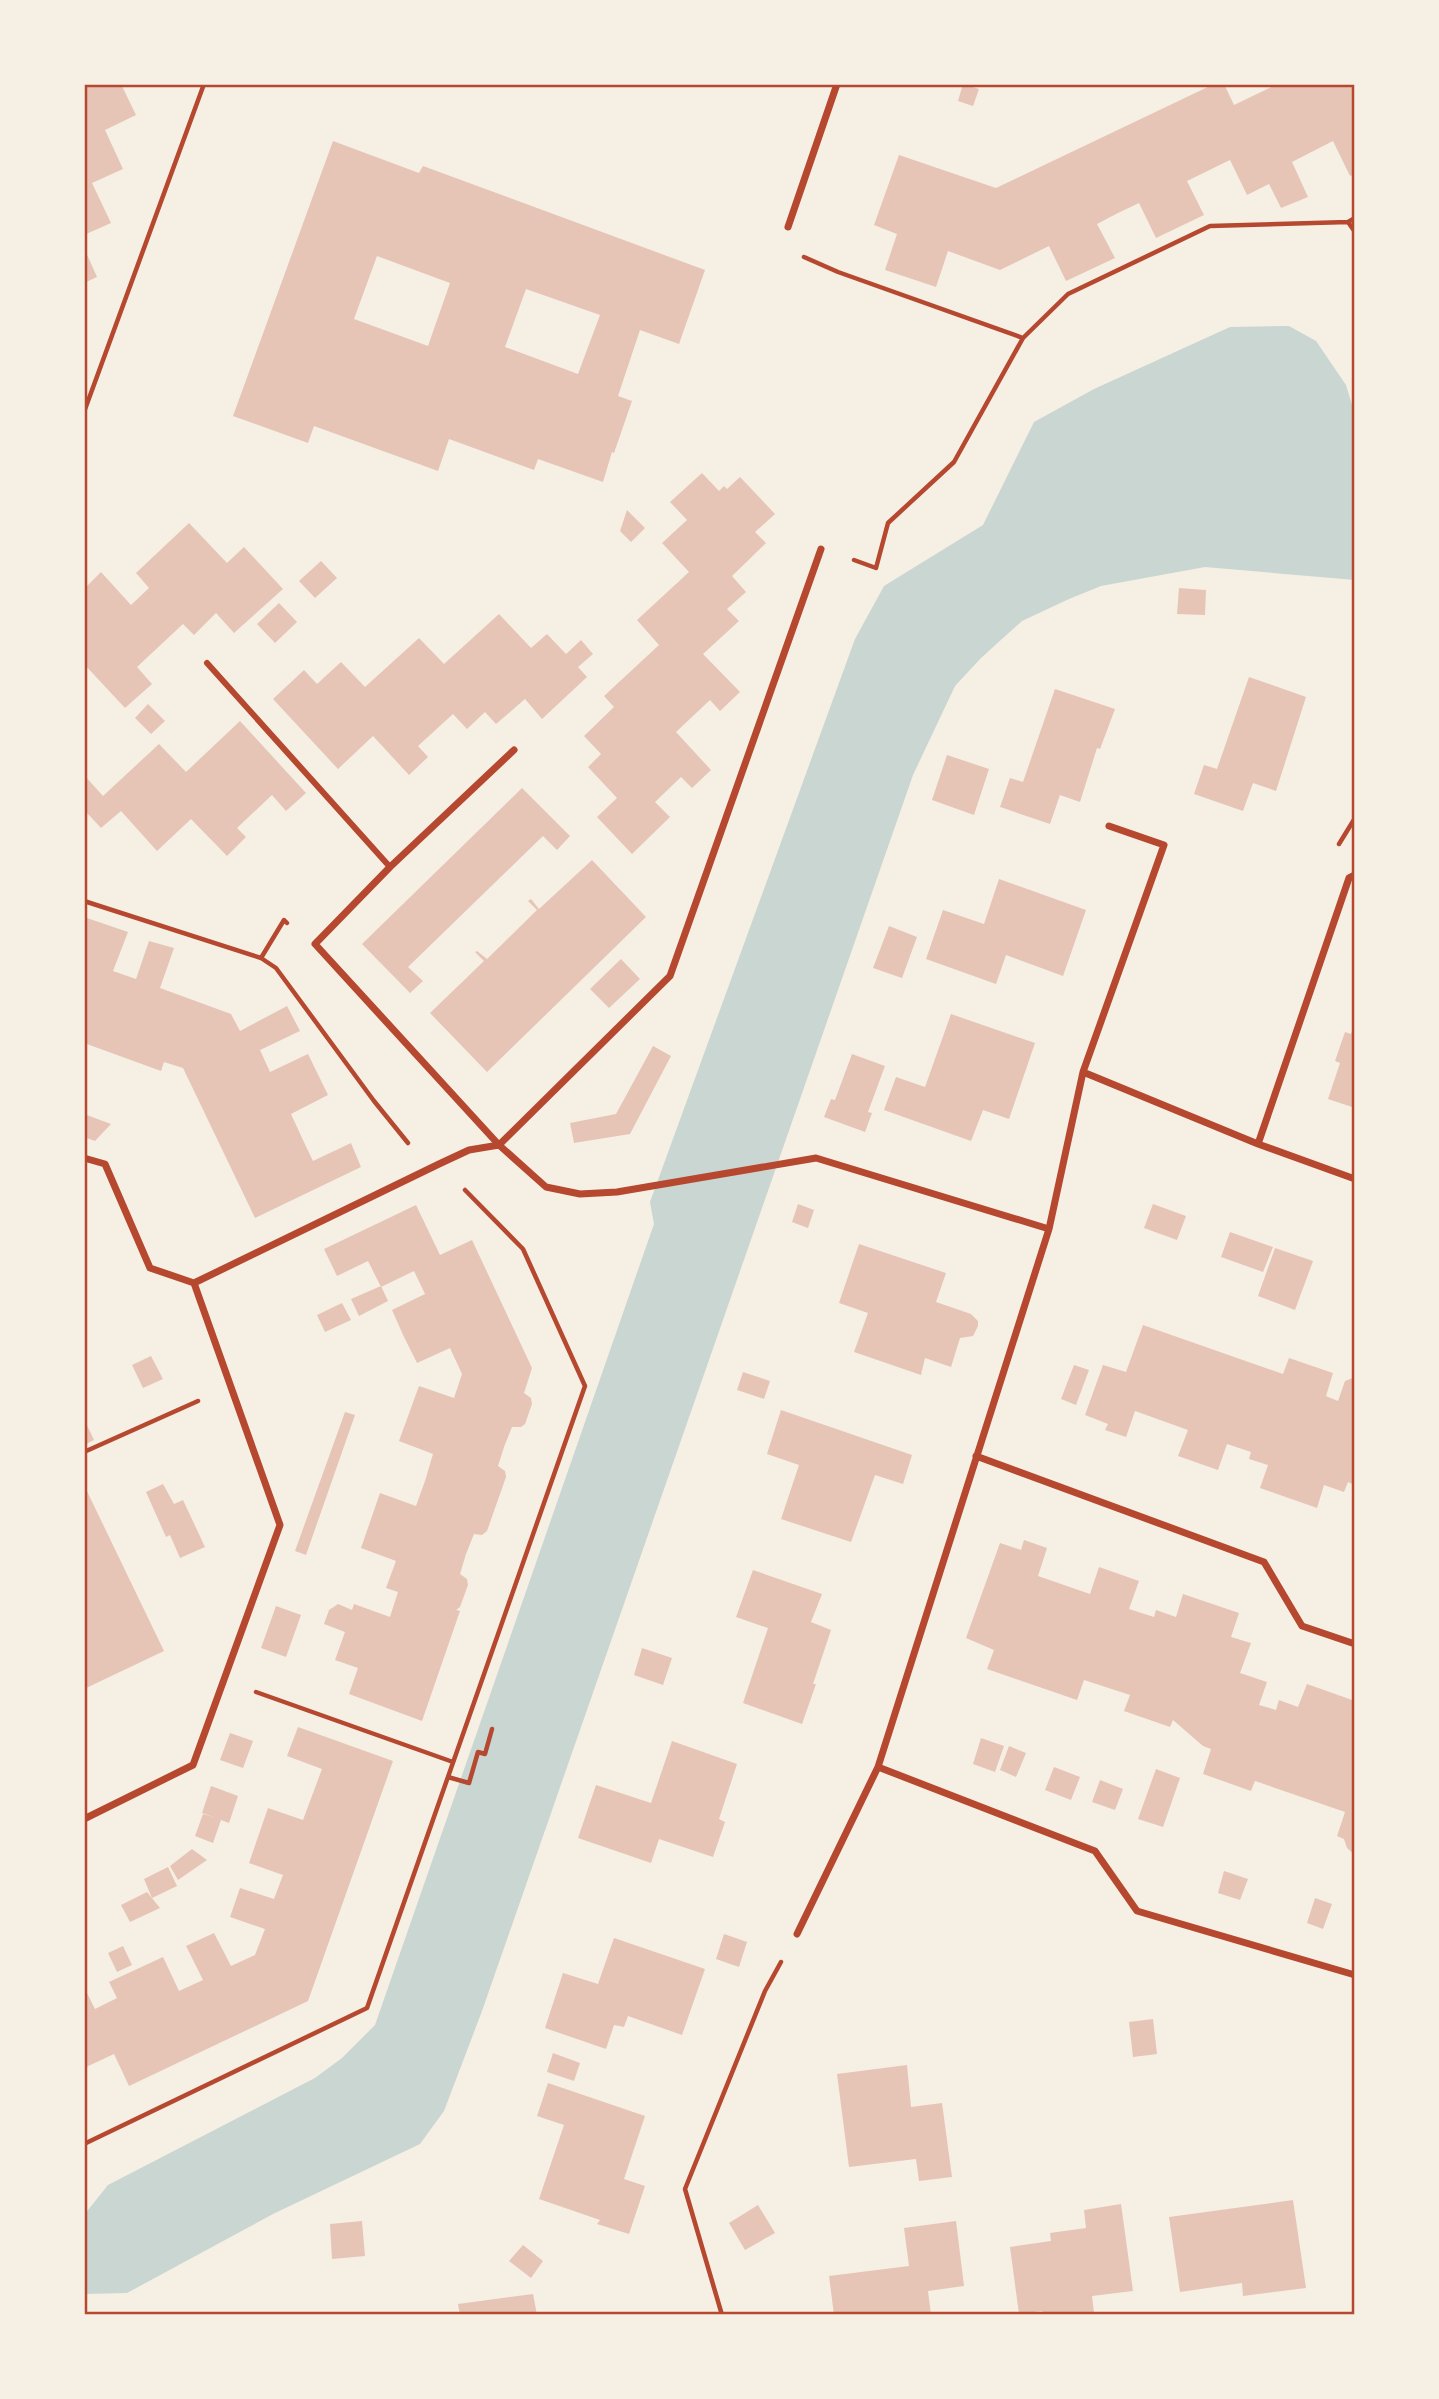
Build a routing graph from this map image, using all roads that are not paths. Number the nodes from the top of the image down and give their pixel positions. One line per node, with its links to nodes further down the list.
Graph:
1 (837, 84): 2 (street)
2 (788, 227)
3 (821, 549): 11 (street)
4 (206, 663): 7 (street)
5 (514, 750): 7 (street)
6 (1109, 827): 9 (street)
7 (390, 867): 11 (street)
8 (1355, 875): 10 (street)
9 (1083, 1072): 10 (street); 14 (street)
10 (1258, 1144): 13 (street)
11 (499, 1145): 14 (street); 15 (street)
12 (84, 1158): 15 (street)
13 (1355, 1179)
14 (1049, 1229): 16 (street)
15 (194, 1283): 19 (street)
16 (976, 1456): 17 (street); 18 (street)
17 (1355, 1644)
18 (878, 1767): 20 (street); 21 (street)
19 (84, 1819)
20 (797, 1934)
21 (1355, 1975)

